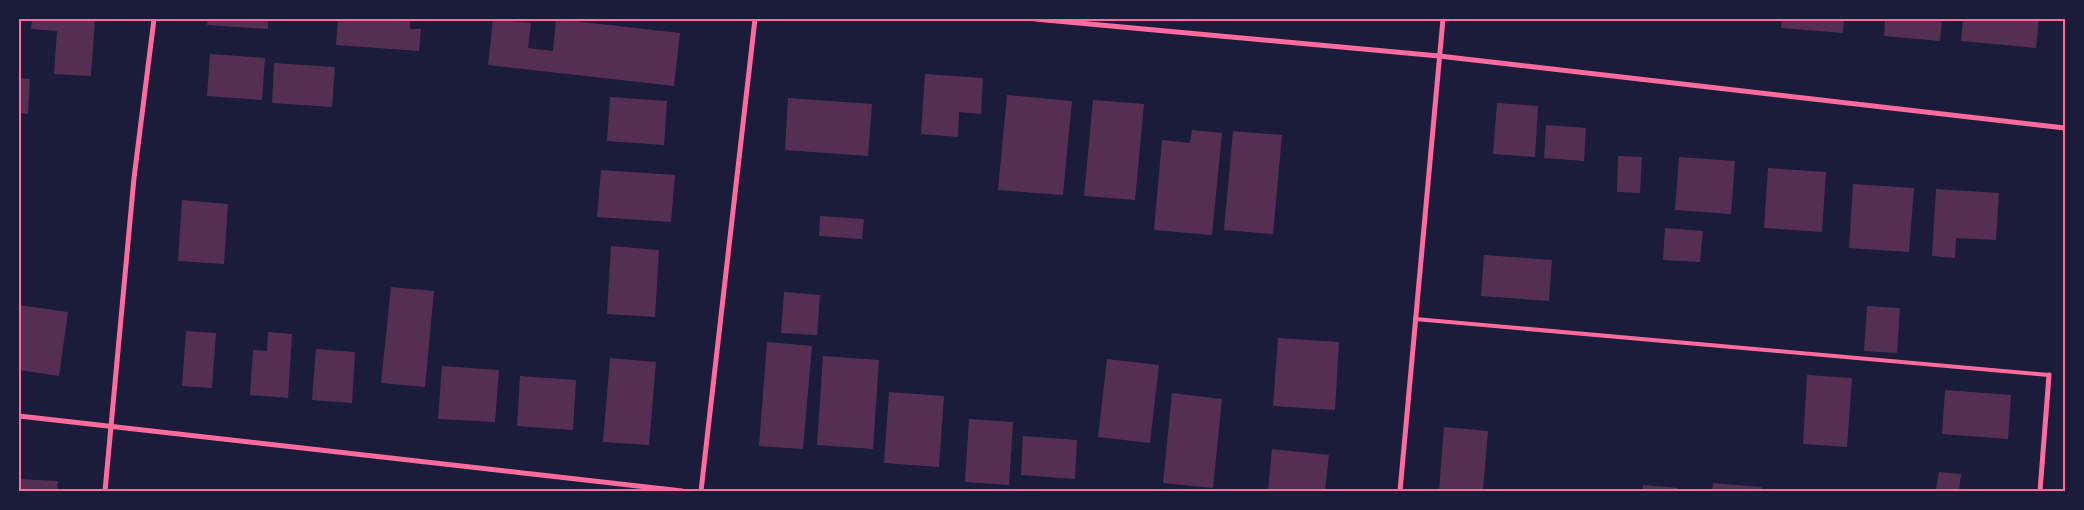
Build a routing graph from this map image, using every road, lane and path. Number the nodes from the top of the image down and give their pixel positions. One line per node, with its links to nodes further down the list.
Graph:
1 (154, 19): 10 (street)
2 (755, 19): 13 (street)
3 (1035, 19): 5 (street)
4 (1443, 19): 5 (street)
5 (1439, 56): 6 (street); 7 (street)
6 (2065, 128)
7 (1415, 319): 8 (lane); 14 (street)
8 (2049, 375): 15 (street)
9 (19, 416): 10 (street)
10 (111, 427): 11 (street); 12 (street)
11 (105, 491)
12 (682, 491)
13 (701, 491)
14 (1400, 491)
15 (2040, 491)

